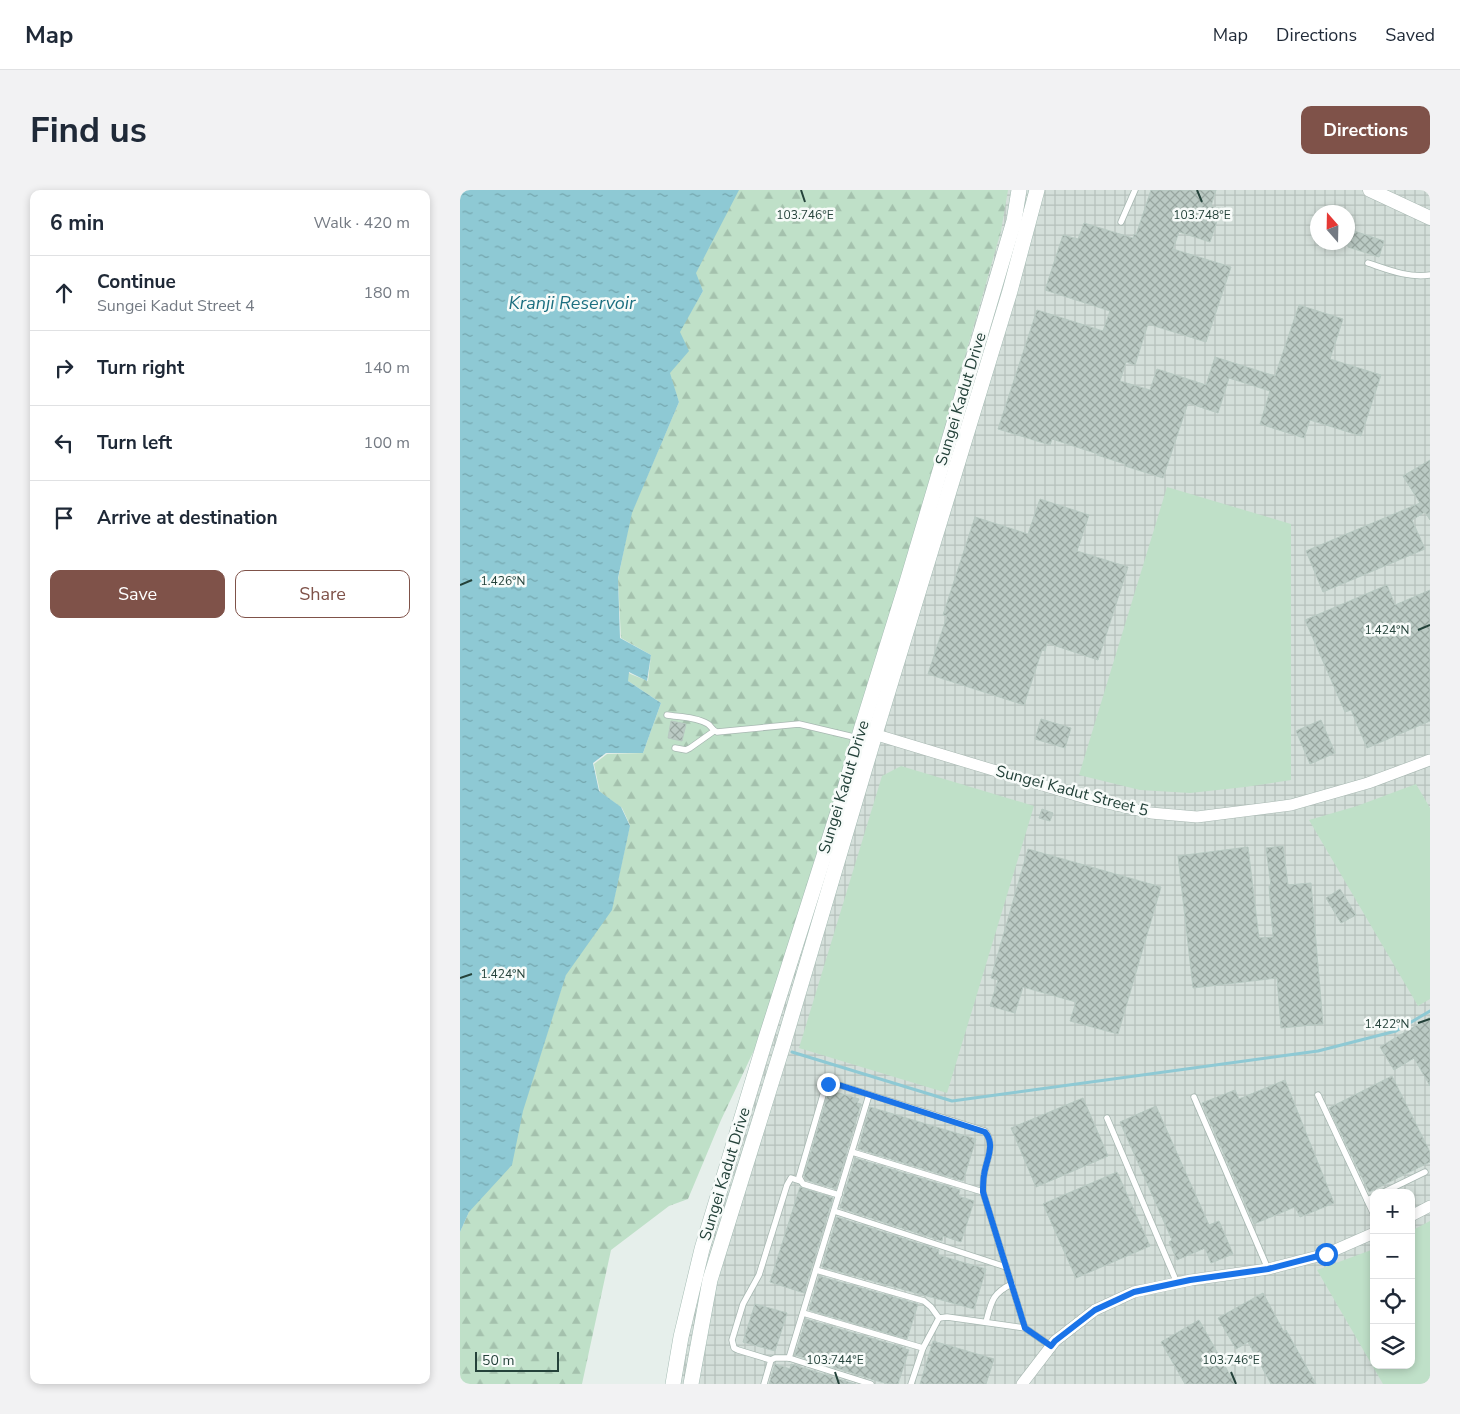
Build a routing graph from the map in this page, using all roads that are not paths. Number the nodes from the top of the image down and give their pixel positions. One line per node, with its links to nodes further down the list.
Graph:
1 (1019, 190): 11 (main road, Sungei Kadut Drive)
2 (1037, 190): 11 (main road, Sungei Kadut Drive)
3 (1135, 190): 6 (lane)
4 (1370, 190): 5 (street)
5 (1430, 218)
6 (1121, 222)
7 (1368, 263): 8 (lane)
8 (1430, 275)
9 (667, 715): 10 (lane)
10 (714, 732): 11 (lane); 12 (lane)
11 (865, 734): 13 (street, Sungei Kadut Street 5); 44 (main road, Sungei Kadut Drive); 45 (main road, Sungei Kadut Drive)
12 (675, 748)
13 (1430, 760)
14 (869, 1094): 18 (lane); 20 (lane); 22 (lane)
15 (1318, 1095): 25 (lane)
16 (1194, 1097): 32 (lane)
17 (1107, 1118): 34 (lane)
18 (852, 1152): 22 (lane); 23 (lane)
19 (1425, 1172): 21 (lane)
20 (800, 1180): 23 (lane); 43 (lane)
21 (1390, 1189)
22 (983, 1192): 31 (lane)
23 (838, 1195): 28 (lane)
24 (1370, 1198): 25 (lane)
25 (1367, 1200): 26 (lane)
26 (1370, 1206)
27 (1430, 1206): 29 (street)
28 (834, 1210): 31 (lane); 33 (lane)
29 (1415, 1214)
30 (1370, 1236): 32 (street)
31 (1006, 1267): 35 (lane)
32 (1268, 1269): 34 (street)
33 (816, 1270): 36 (lane); 37 (lane)
34 (1177, 1283): 40 (street)
35 (1012, 1284): 38 (lane); 39 (lane)
36 (802, 1313): 41 (lane); 42 (lane)
37 (939, 1318): 38 (lane); 41 (lane)
38 (986, 1322): 39 (lane)
39 (1025, 1328): 40 (lane)
40 (1051, 1346): 49 (street)
41 (923, 1348): 48 (lane)
42 (789, 1358): 43 (lane); 47 (lane)
43 (771, 1360): 46 (lane)
44 (673, 1384)
45 (691, 1384)
46 (764, 1384)
47 (871, 1384)
48 (911, 1384)
49 (1022, 1384)

